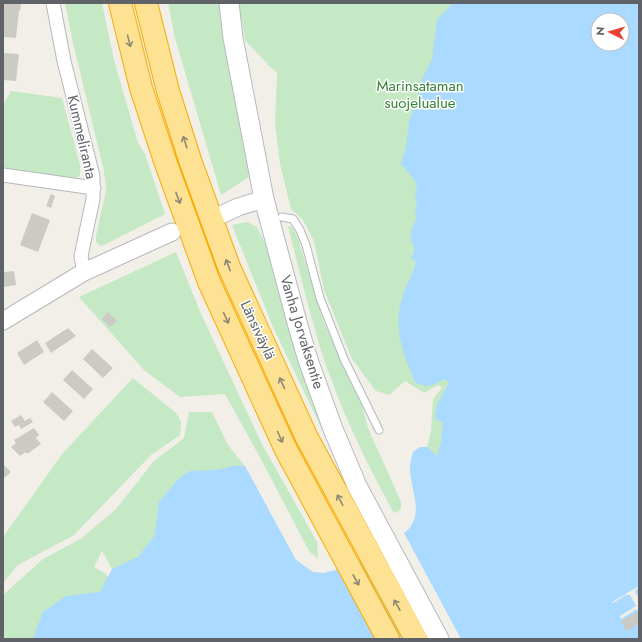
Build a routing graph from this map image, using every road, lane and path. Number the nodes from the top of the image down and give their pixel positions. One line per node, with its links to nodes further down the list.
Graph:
1 (53, 3): 6 (street, Kummeliranta)
2 (120, 3): 14 (highway, Länsiväylä, one-way to 14)
3 (146, 3): 15 (highway, Länsiväylä, one-way to 3)
4 (229, 3): 7 (main road, Vanha Jorvaksentie)
5 (3, 176): 6 (street)
6 (94, 188): 11 (street, Kummeliranta)
7 (264, 199): 8 (street); 16 (main road, Vanha Jorvaksentie)
8 (223, 214)
9 (282, 218): 13 (lane)
10 (172, 232): 11 (street)
11 (84, 272): 12 (street)
12 (3, 321)
13 (380, 430)
14 (388, 639)
15 (416, 639)
16 (439, 639)

